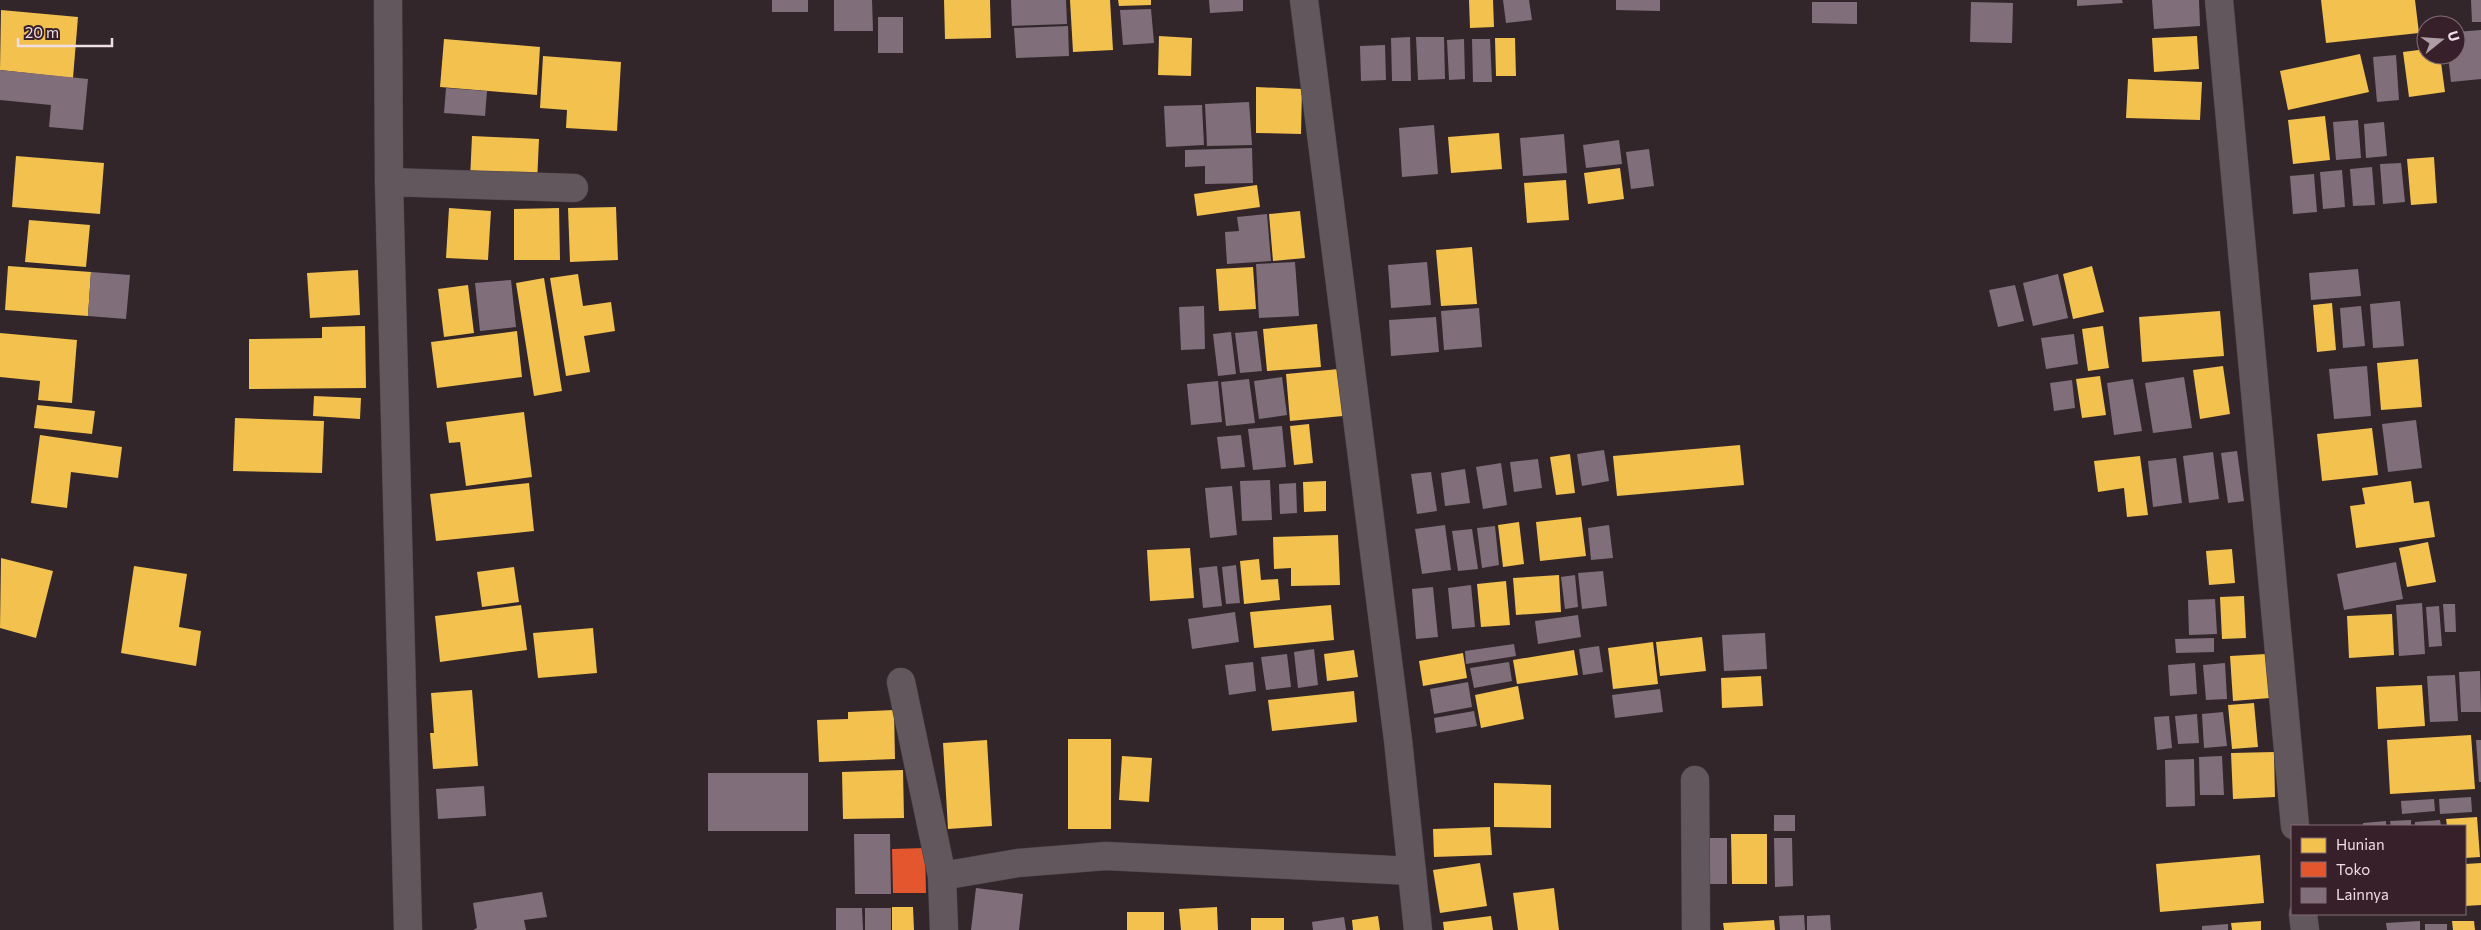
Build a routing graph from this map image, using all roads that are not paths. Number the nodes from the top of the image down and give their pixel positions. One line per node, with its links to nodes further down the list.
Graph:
1 (388, 0): 4 (street)
2 (1304, 0): 9 (street)
3 (2219, 0): 8 (street)
4 (389, 182): 5 (street); 12 (street)
5 (574, 188)
6 (901, 682): 10 (street)
7 (1695, 780): 15 (street)
8 (2295, 825)
9 (1412, 871): 10 (street); 14 (street)
10 (942, 876): 13 (street)
11 (2303, 915): 16 (street)
12 (408, 930)
13 (944, 930)
14 (1418, 930)
15 (1696, 930)
16 (2305, 930)

